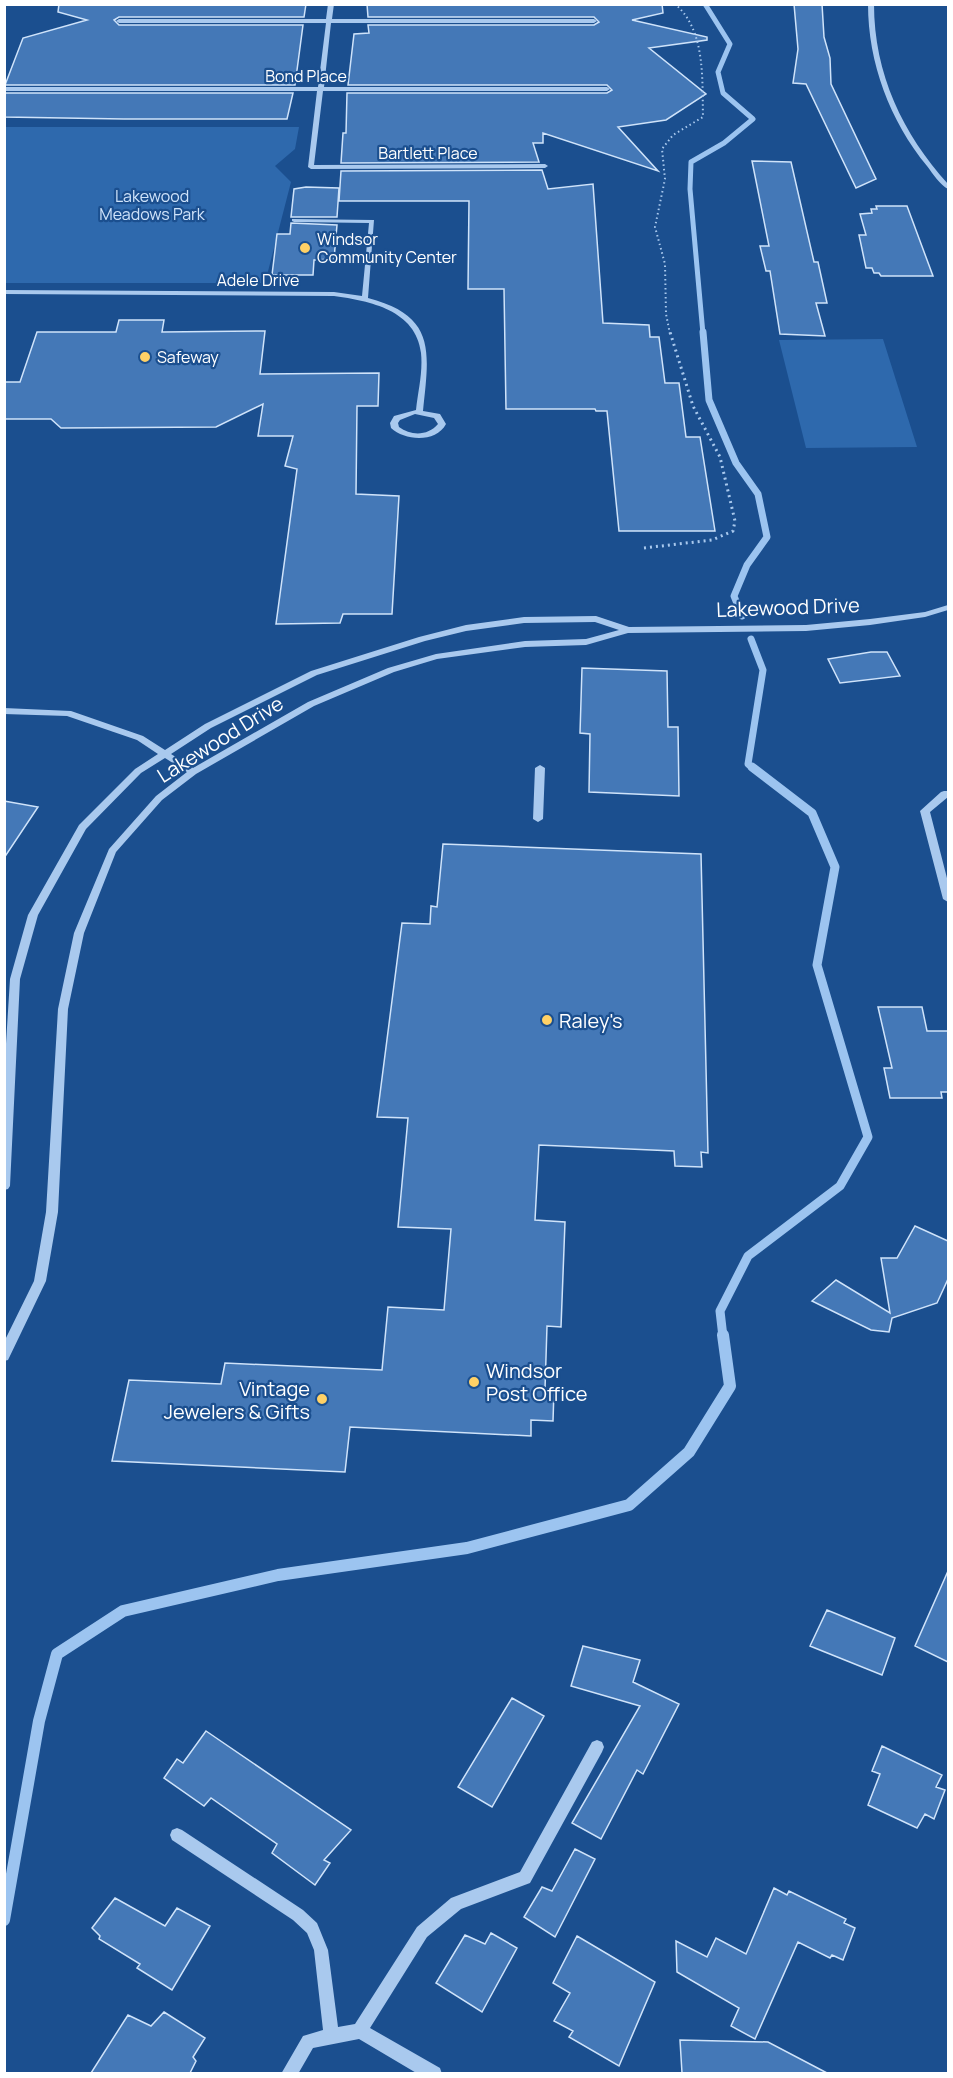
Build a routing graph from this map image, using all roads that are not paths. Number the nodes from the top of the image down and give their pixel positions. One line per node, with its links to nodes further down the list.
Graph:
1 (331, 4): 4 (street)
2 (871, 4): 10 (street)
3 (119, 21): 4 (street)
4 (329, 21): 5 (street); 7 (street)
5 (594, 21)
6 (4, 89): 7 (street, Bond Place)
7 (320, 89): 8 (street, Bond Place); 9 (street, Bartlett Place)
8 (607, 89)
9 (545, 166)
10 (948, 187)
11 (294, 220): 13 (street)
12 (4, 292): 13 (street, Adele Drive)
13 (365, 297): 14 (street, Adele Drive)
14 (420, 412): 14 (street)
15 (948, 608): 16 (street, Lakewood Drive)
16 (628, 630): 18 (street, Lakewood Drive); 20 (street, Lakewood Drive)
17 (4, 711): 18 (street)
18 (163, 754): 20 (street); 24 (street, Lakewood Drive)
19 (540, 768): 22 (street)
20 (193, 772): 25 (street, Lakewood Drive)
21 (948, 794): 23 (street)
22 (538, 819)
23 (948, 899)
24 (4, 1186)
25 (4, 1356)
26 (597, 1747): 28 (street)
27 (177, 1835): 29 (street)
28 (360, 2031): 29 (street); 31 (street)
29 (332, 2037): 30 (street)
30 (289, 2073)
31 (434, 2073)

